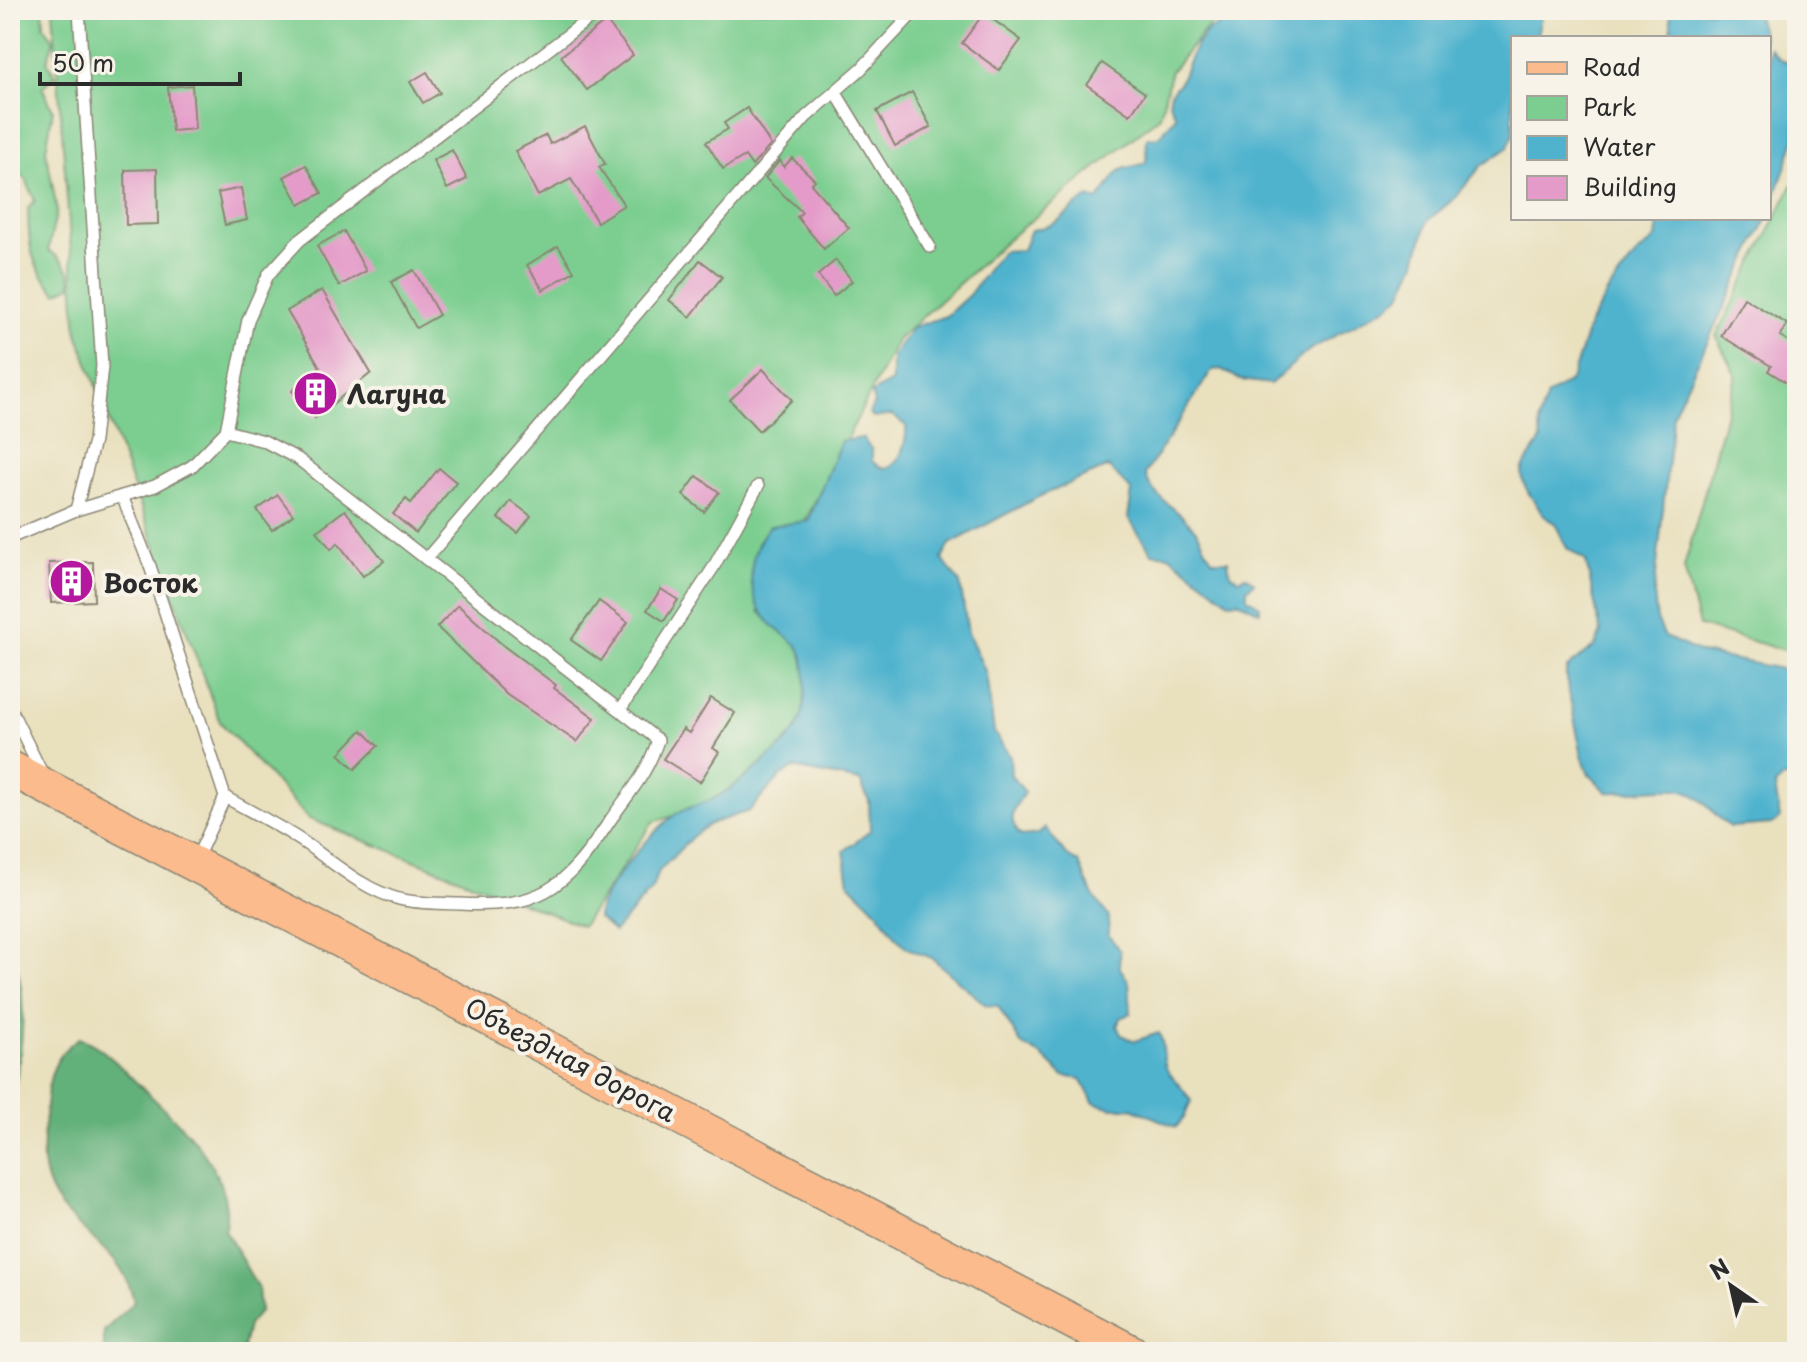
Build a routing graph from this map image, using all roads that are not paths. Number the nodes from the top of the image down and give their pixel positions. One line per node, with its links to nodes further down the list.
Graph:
1 (79, 10): 9 (lane)
2 (600, 10): 6 (lane)
3 (916, 10): 4 (lane)
4 (836, 93): 5 (lane); 11 (lane)
5 (930, 247)
6 (226, 431): 8 (lane); 11 (lane)
7 (758, 486): 13 (lane)
8 (122, 496): 9 (lane); 17 (lane)
9 (76, 510): 10 (lane)
10 (10, 538)
11 (426, 559): 13 (lane)
12 (10, 708): 16 (lane)
13 (620, 710): 17 (lane)
14 (10, 766): 16 (main road)
15 (10, 778): 16 (main road)
16 (49, 786): 18 (main road, Объездная дорога)
17 (225, 797): 18 (lane)
18 (195, 863): 19 (main road, Объездная дорога)
19 (1131, 1352)

